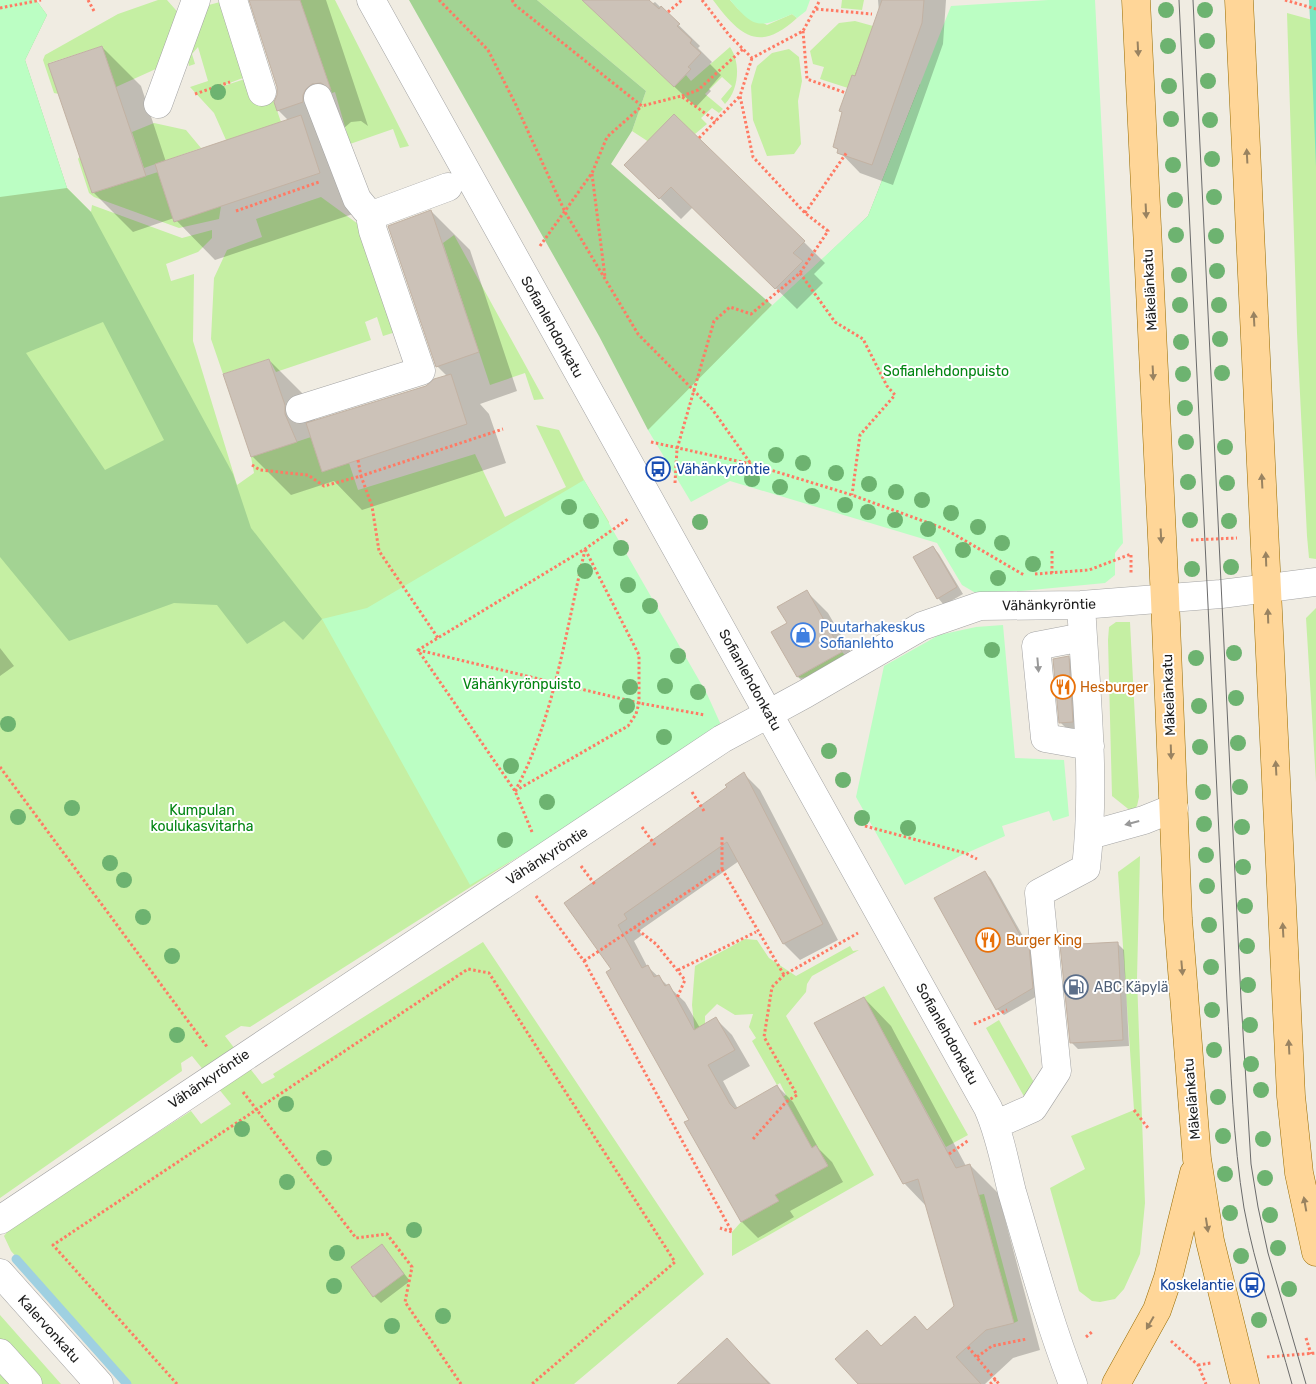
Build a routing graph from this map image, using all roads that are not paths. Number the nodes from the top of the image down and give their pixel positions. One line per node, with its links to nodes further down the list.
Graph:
1 (196, 0): 8 (street)
2 (233, 0): 6 (street)
3 (371, 0): 17 (street, Sofianlehdonkatu)
4 (1136, 0): 14 (main road, Mäkelänkatu, one-way to 14)
5 (1239, 0): 13 (main road, one-way to 5)
6 (262, 92)
7 (318, 98): 10 (street)
8 (158, 104)
9 (448, 187): 10 (street)
10 (375, 214): 11 (street)
11 (300, 409)
12 (1316, 582): 13 (street, Vähänkyröntie)
13 (1267, 589): 14 (street, Vähänkyröntie); 24 (main road, one-way to 13)
14 (1165, 598): 15 (street, Vähänkyröntie); 19 (main road, Mäkelänkatu, one-way to 19)
15 (1081, 605): 16 (street); 17 (street, Vähänkyröntie)
16 (1083, 638): 18 (street); 18 (street, one-way to 18)
17 (769, 714): 21 (street, Sofianlehdonkatu); 23 (street, Vähänkyröntie)
18 (1090, 746): 20 (street)
19 (1174, 808): 20 (street, one-way to 20); 22 (main road, Mäkelänkatu, one-way to 22)
20 (1090, 835): 21 (street)
21 (985, 1130): 29 (street, Sofianlehdonkatu)
22 (1197, 1159): 30 (main road, one-way to 30); 31 (main road, Mäkelänkatu, one-way to 31)
23 (0, 1220)
24 (1316, 1252)
25 (0, 1273): 28 (street, Kalervonkatu)
26 (0, 1353): 27 (street)
27 (28, 1384)
28 (98, 1384)
29 (1073, 1384)
30 (1116, 1384)
31 (1245, 1384)

